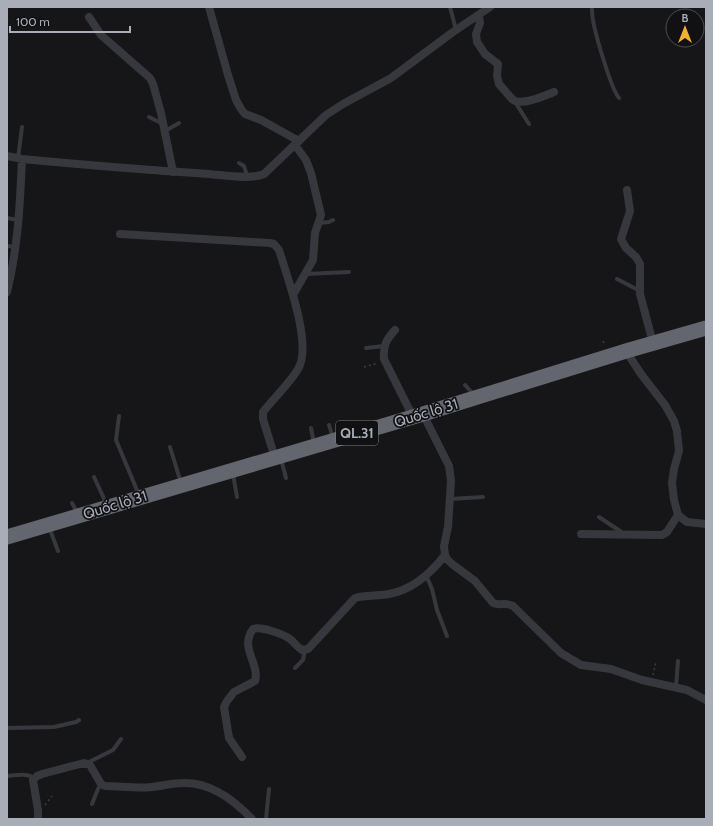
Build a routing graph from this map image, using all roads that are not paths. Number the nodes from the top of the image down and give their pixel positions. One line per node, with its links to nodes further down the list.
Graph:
1 (209, 7): 16 (street)
2 (450, 7): 7 (lane)
3 (490, 7): 5 (street)
4 (592, 7): 9 (lane)
5 (479, 15): 7 (street); 10 (street)
6 (89, 17): 15 (street)
7 (456, 30): 16 (street)
8 (554, 92): 10 (street)
9 (619, 98)
10 (514, 102): 13 (lane)
11 (149, 117): 15 (lane)
12 (179, 123): 15 (lane)
13 (529, 124)
14 (22, 127): 18 (lane)
15 (164, 127): 20 (street)
16 (297, 143): 21 (street); 26 (street)
17 (7, 156): 18 (street)
18 (20, 159): 20 (street); 24 (street)
19 (239, 163): 21 (lane)
20 (174, 172): 21 (street)
21 (248, 176)
22 (627, 190): 32 (street)
23 (7, 218): 24 (lane)
24 (19, 220): 28 (street)
25 (333, 220): 26 (lane)
26 (318, 223): 30 (street)
27 (120, 234): 34 (street)
28 (11, 247): 33 (street)
29 (349, 272): 30 (lane)
30 (306, 274): 34 (street)
31 (617, 279): 32 (lane)
32 (640, 291): 37 (street)
33 (7, 292)
34 (293, 295): 50 (street)
35 (706, 328): 37 (highway, Quốc lộ 31 / QL.31)
36 (395, 330): 38 (street)
37 (653, 343): 40 (highway, Quốc lộ 31 / QL.31)
38 (384, 346): 39 (lane); 44 (street)
39 (366, 348)
40 (626, 351): 42 (highway, Quốc lộ 31 / QL.31); 60 (street)
41 (465, 385): 42 (lane)
42 (477, 397): 44 (highway, Quốc lộ 31 / QL.31)
43 (118, 416): 57 (lane)
44 (418, 416): 47 (highway, Quốc lộ 31 / QL.31); 58 (street)
45 (329, 425): 47 (lane)
46 (311, 428): 48 (lane)
47 (333, 440): 48 (highway, Quốc lộ 31 / QL.31)
48 (315, 445): 50 (highway, Quốc lộ 31 / QL.31)
49 (170, 447): 54 (lane)
50 (278, 457): 51 (highway, Quốc lộ 31 / QL.31); 53 (lane)
51 (232, 470): 54 (highway, Quốc lộ 31 / QL.31); 55 (lane)
52 (94, 477): 59 (lane)
53 (286, 478)
54 (182, 485): 57 (highway, Quốc lộ 31 / QL.31)
55 (237, 497)
56 (482, 497): 58 (lane)
57 (140, 498): 59 (highway, Quốc lộ 31 / QL.31)
58 (450, 499): 68 (street)
59 (108, 507): 63 (highway, Quốc lộ 31 / QL.31)
60 (678, 515): 62 (street); 65 (street)
61 (599, 516): 65 (lane)
62 (706, 524)
63 (49, 525): 66 (highway, Quốc lộ 31 / QL.31); 67 (lane)
64 (581, 534): 65 (street)
65 (624, 534)
66 (7, 537)
67 (58, 551)
68 (445, 555): 69 (street); 74 (street)
69 (426, 574): 70 (lane); 71 (street)
70 (447, 636)
71 (305, 650): 73 (lane); 79 (street)
72 (678, 661): 74 (lane)
73 (295, 668)
74 (676, 688): 75 (street)
75 (706, 700)
76 (79, 720): 77 (lane)
77 (7, 728)
78 (121, 739): 80 (lane)
79 (242, 757)
80 (87, 764): 82 (street); 83 (street)
81 (7, 776): 82 (lane)
82 (35, 778): 86 (street)
83 (102, 784): 85 (lane); 87 (street)
84 (269, 789): 88 (lane)
85 (92, 804)
86 (38, 819)
87 (252, 819)
88 (266, 819)

